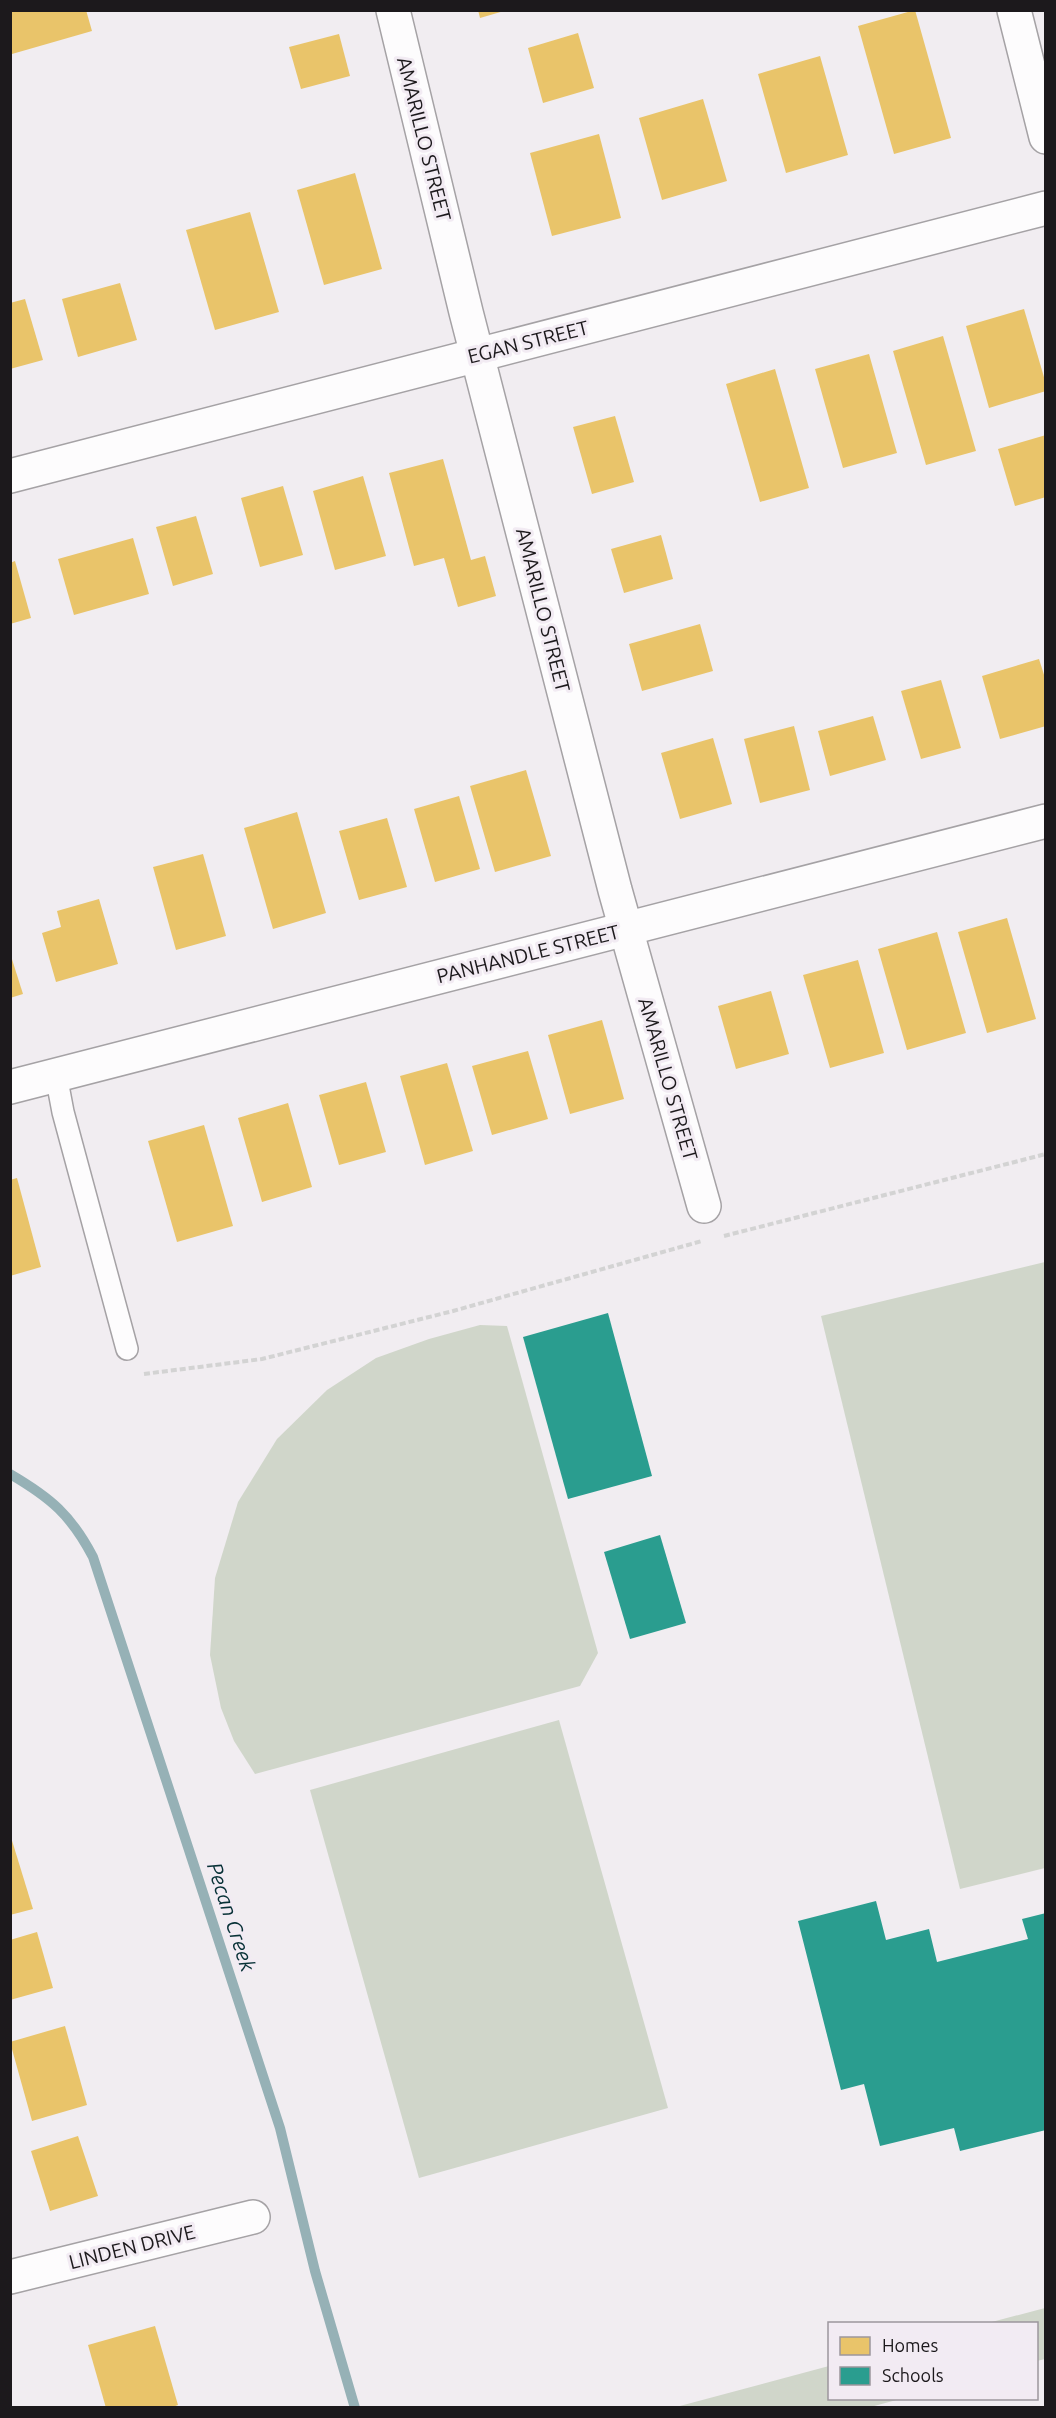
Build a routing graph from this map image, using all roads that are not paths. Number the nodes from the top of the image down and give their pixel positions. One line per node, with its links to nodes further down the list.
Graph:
1 (393, 10): 5 (street, AMARILLO STREET)
2 (1014, 10): 3 (street)
3 (1046, 137)
4 (1046, 208): 5 (street, EGAN STREET)
5 (477, 356): 6 (street, EGAN STREET); 8 (street, AMARILLO STREET)
6 (10, 476)
7 (1046, 820): 8 (street, PANHANDLE STREET)
8 (625, 929): 9 (street, PANHANDLE STREET); 11 (street, AMARILLO STREET)
9 (56, 1075): 10 (street, PANHANDLE STREET); 12 (lane)
10 (10, 1087)
11 (704, 1206)
12 (127, 1349)
13 (253, 2217): 14 (street, LINDEN DRIVE)
14 (10, 2277)

